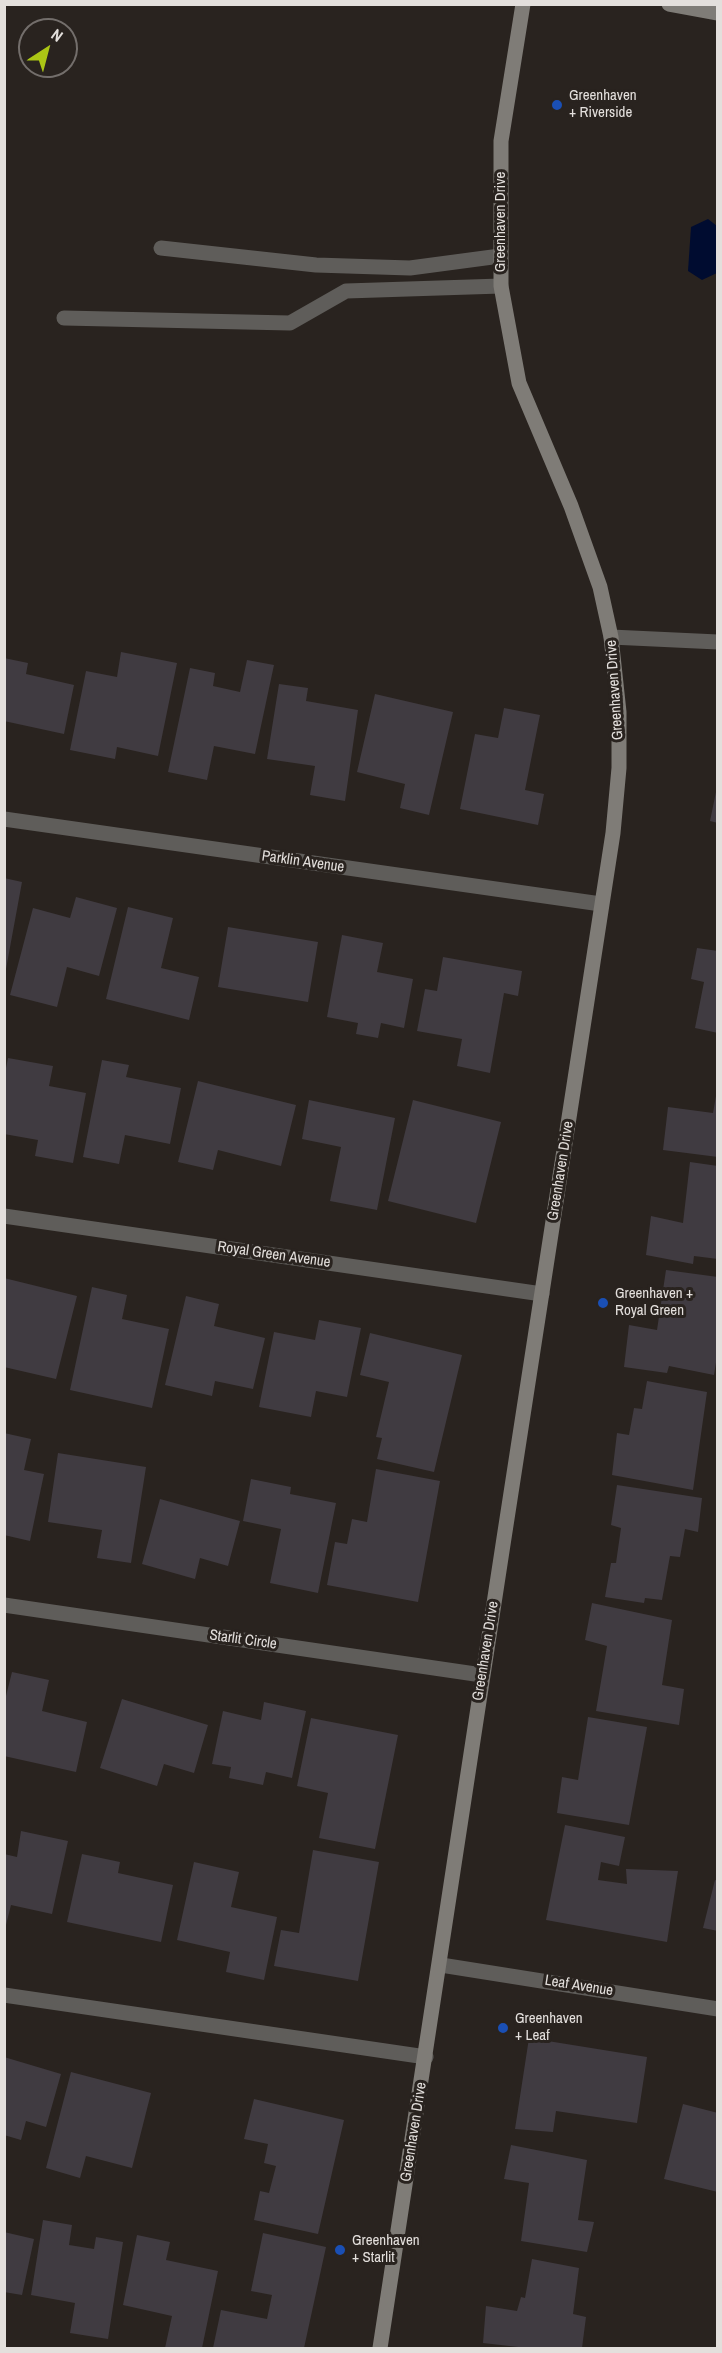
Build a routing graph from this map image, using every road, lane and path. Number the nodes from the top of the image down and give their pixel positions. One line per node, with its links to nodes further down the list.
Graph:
1 (523, 4): 5 (street, Greenhaven Drive)
2 (669, 4): 3 (street)
3 (717, 13)
4 (161, 248): 5 (street)
5 (500, 256): 6 (street, Greenhaven Drive)
6 (501, 286): 7 (street); 8 (street, Greenhaven Drive)
7 (64, 318)
8 (611, 638): 9 (street); 11 (street, Greenhaven Drive)
9 (717, 642)
10 (4, 819): 11 (street, Parklin Avenue)
11 (601, 904): 13 (street, Greenhaven Drive)
12 (4, 1216): 13 (street, Royal Green Avenue)
13 (542, 1294): 15 (street, Greenhaven Drive)
14 (4, 1605): 15 (street, Starlit Circle)
15 (482, 1675): 16 (street, Greenhaven Drive)
16 (441, 1965): 18 (street, Leaf Avenue); 19 (street, Greenhaven Drive)
17 (4, 1995): 19 (street)
18 (717, 2009)
19 (426, 2057): 20 (street, Greenhaven Drive)
20 (380, 2349)

